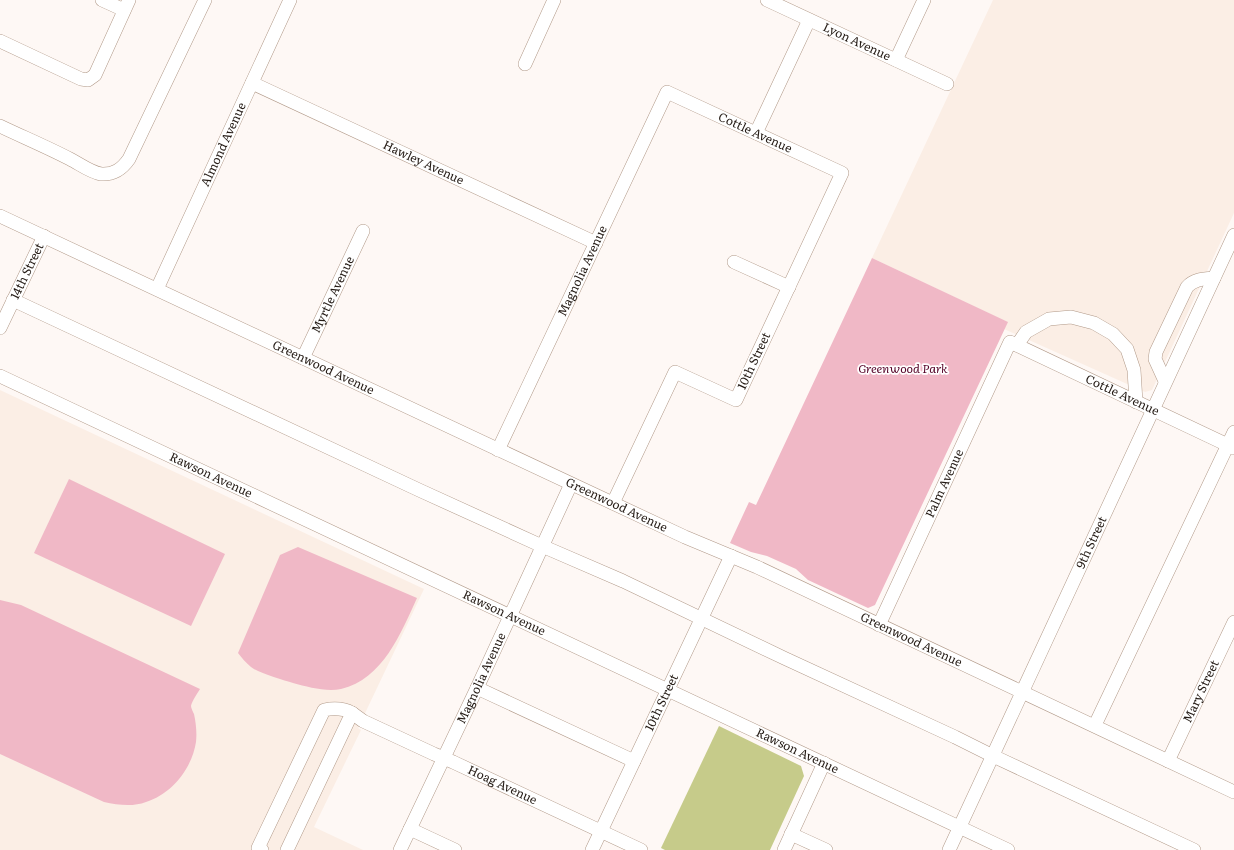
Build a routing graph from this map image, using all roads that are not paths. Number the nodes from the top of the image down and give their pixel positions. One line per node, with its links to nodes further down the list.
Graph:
1 (102, 0): 7 (street)
2 (204, 0): 15 (street)
3 (554, 0): 11 (street)
4 (767, 0): 8 (street, Lyon Avenue)
5 (924, 0): 10 (street)
6 (288, 1): 12 (street, Almond Avenue)
7 (126, 5): 9 (street)
8 (809, 20): 10 (street, Lyon Avenue); 16 (street)
9 (0, 41)
10 (896, 60): 13 (street, Lyon Avenue)
11 (525, 64)
12 (252, 83): 22 (street, Hawley Avenue); 26 (street, Almond Avenue)
13 (947, 84)
14 (667, 92): 16 (street, Cottle Avenue); 22 (street, Magnolia Avenue)
15 (0, 126)
16 (756, 133): 17 (street, Cottle Avenue)
17 (842, 173): 25 (street, 10th Street)
18 (0, 216): 21 (street, Greenwood Avenue)
19 (363, 232): 30 (street, Myrtle Avenue)
20 (1234, 234): 24 (street, 9th Street)
21 (44, 236): 26 (street, Greenwood Avenue); 27 (street, 14th Street)
22 (596, 243): 37 (street, Magnolia Avenue)
23 (734, 262): 25 (street)
24 (1214, 278): 32 (street, 9th Street); 32 (street)
25 (789, 287): 39 (street, 10th Street)
26 (157, 289): 30 (street, Greenwood Avenue)
27 (13, 300): 28 (street, 14th Street); 40 (street)
28 (0, 328)
29 (1014, 344): 33 (street, Cottle Avenue); 33 (street, Palm Avenue); 45 (street, Palm Avenue)
30 (303, 358): 37 (street, Greenwood Avenue)
31 (0, 376): 42 (street, Rawson Avenue)
32 (1165, 381): 34 (street, 9th Street)
33 (1136, 402): 34 (street, Cottle Avenue)
34 (1152, 410): 36 (street, Cottle Avenue); 48 (street, 9th Street)
35 (1234, 432): 36 (street)
36 (1231, 446): 50 (street)
37 (498, 450): 38 (street, Greenwood Avenue)
38 (571, 484): 39 (street, Greenwood Avenue); 40 (street, Magnolia Avenue)
39 (613, 503): 41 (street, Greenwood Avenue)
40 (542, 546): 42 (street, Magnolia Avenue); 43 (street)
41 (731, 556): 43 (street, 10th Street); 45 (street, Greenwood Avenue)
42 (510, 616): 46 (street, Magnolia Avenue); 47 (street, Rawson Avenue)
43 (702, 618): 47 (street, 10th Street); 51 (street)
44 (1234, 622): 54 (street, Mary Street)
45 (879, 624): 48 (street, Greenwood Avenue)
46 (477, 688): 52 (street, Magnolia Avenue); 53 (street)
47 (668, 690): 53 (street, 10th Street); 55 (street, Rawson Avenue)
48 (1023, 692): 50 (street, Greenwood Avenue); 51 (street, 9th Street)
49 (352, 714): 52 (street, Hoag Avenue); 61 (street, Hoag Avenue); 62 (street)
50 (1095, 725): 54 (street, Greenwood Avenue)
51 (993, 756): 57 (street, 9th Street); 71 (street)
52 (443, 758): 58 (street, Magnolia Avenue); 59 (street, Hoag Avenue)
53 (634, 761): 59 (street, 10th Street)
54 (1168, 761): 56 (street, Greenwood Avenue)
55 (824, 763): 57 (street, Rawson Avenue); 60 (street)
56 (1234, 792)
57 (960, 827): 69 (street, 9th Street); 70 (street, Rawson Avenue)
58 (410, 829): 63 (street, Magnolia Avenue); 64 (street)
59 (601, 831): 65 (street, 10th Street); 66 (street, Hoag Avenue)
60 (791, 834): 67 (street); 68 (street)
61 (262, 850)
62 (287, 850)
63 (400, 850)
64 (455, 850)
65 (592, 850)
66 (642, 850)
67 (784, 850)
68 (826, 850)
69 (949, 850)
70 (1008, 850)
71 (1194, 850)

